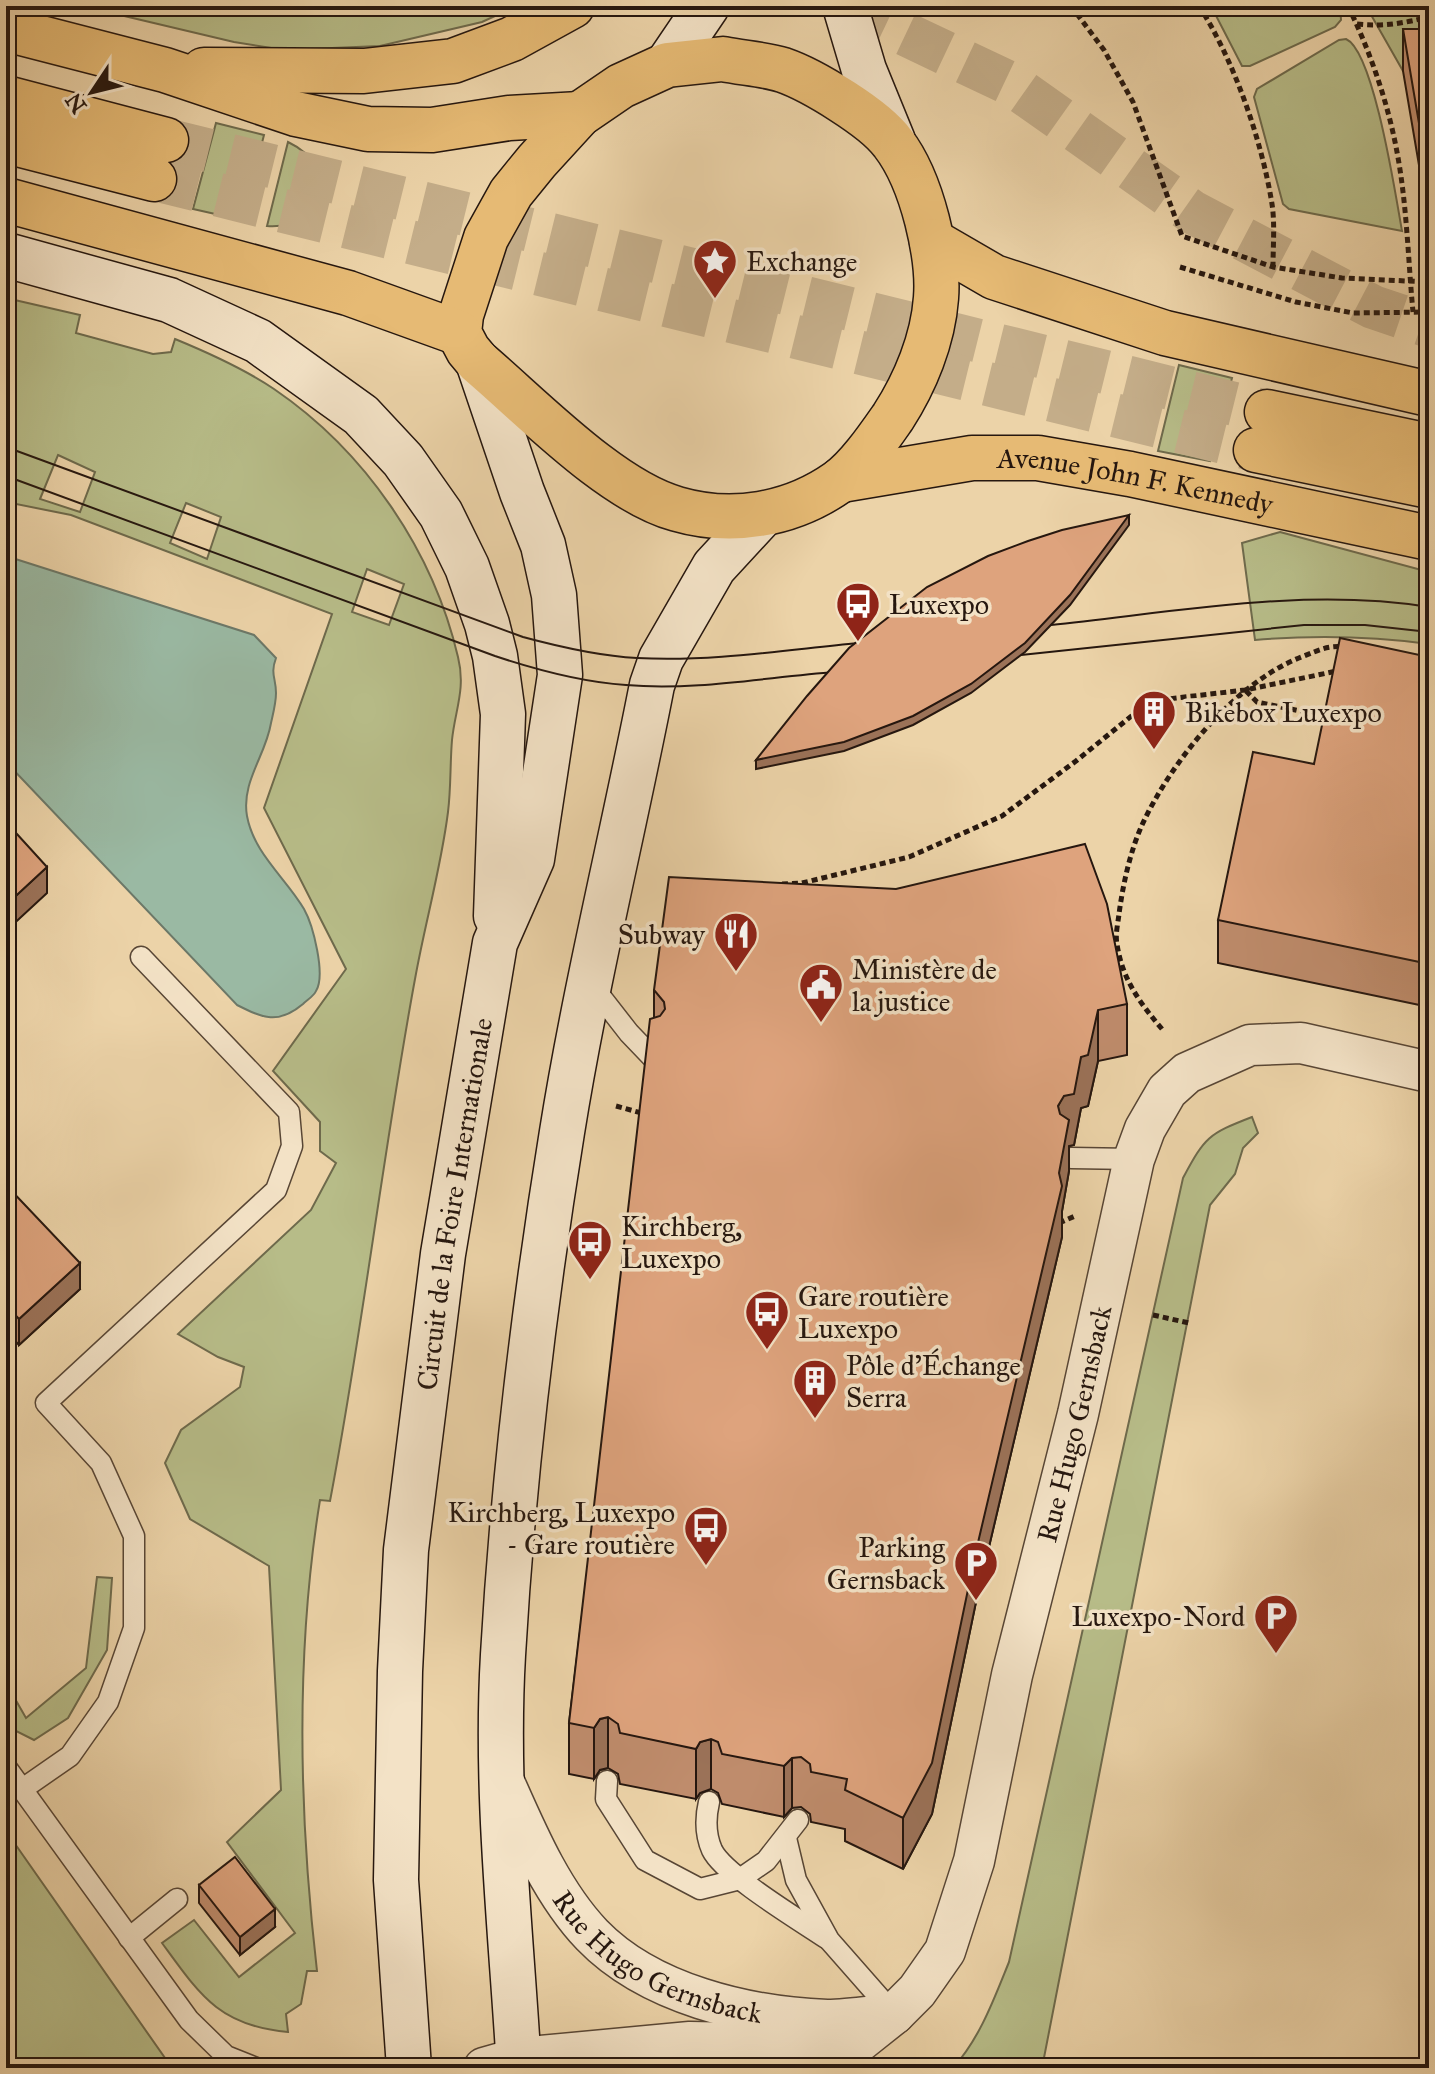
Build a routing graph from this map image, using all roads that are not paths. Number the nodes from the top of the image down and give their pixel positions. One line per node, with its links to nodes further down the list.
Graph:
1 (572, 6): 6 (main road)
2 (707, 6): 5 (main road)
3 (845, 6): 10 (main road)
4 (6, 29): 6 (main road)
5 (667, 65): 8 (main road); 10 (main road)
6 (165, 70): 8 (main road)
7 (6, 98): 9 (main road)
8 (580, 114): 14 (main road)
9 (6, 141)
10 (893, 141): 12 (main road)
11 (6, 200): 14 (main road)
12 (932, 241): 15 (main road); 17 (main road)
13 (6, 255): 21 (main road)
14 (469, 347): 19 (main road); 21 (main road, Circuit de la Foire Internationale)
15 (1429, 394)
16 (1429, 446): 18 (main road)
17 (841, 480): 19 (main road); 20 (main road, Avenue John F. Kennedy)
18 (1429, 486)
19 (762, 515): 23 (main road)
20 (1429, 538)
21 (495, 943): 43 (main road, Circuit de la Foire Internationale)
22 (141, 957): 31 (lane)
23 (590, 983): 24 (lane); 29 (main road)
24 (652, 1057)
25 (1429, 1072): 27 (street, Rue Hugo Gernsback)
26 (1071, 1158): 27 (lane)
27 (1134, 1159): 39 (street, Rue Hugo Gernsback)
28 (6, 1767): 31 (lane)
29 (501, 1776): 39 (street, Rue Hugo Gernsback); 41 (main road)
30 (607, 1781): 35 (lane)
31 (21, 1790): 37 (lane)
32 (709, 1802): 35 (lane)
33 (798, 1820): 34 (lane)
34 (786, 1838): 35 (lane); 38 (lane)
35 (740, 1879): 38 (lane)
36 (177, 1899): 37 (lane)
37 (129, 1938): 42 (lane)
38 (829, 1940): 39 (lane)
39 (894, 2014): 40 (street, Rue Hugo Gernsback)
40 (855, 2045): 41 (street, Rue Hugo Gernsback); 44 (street, Rue Hugo Gernsback)
41 (507, 2065)
42 (256, 2068)
43 (409, 2068)
44 (818, 2068)

